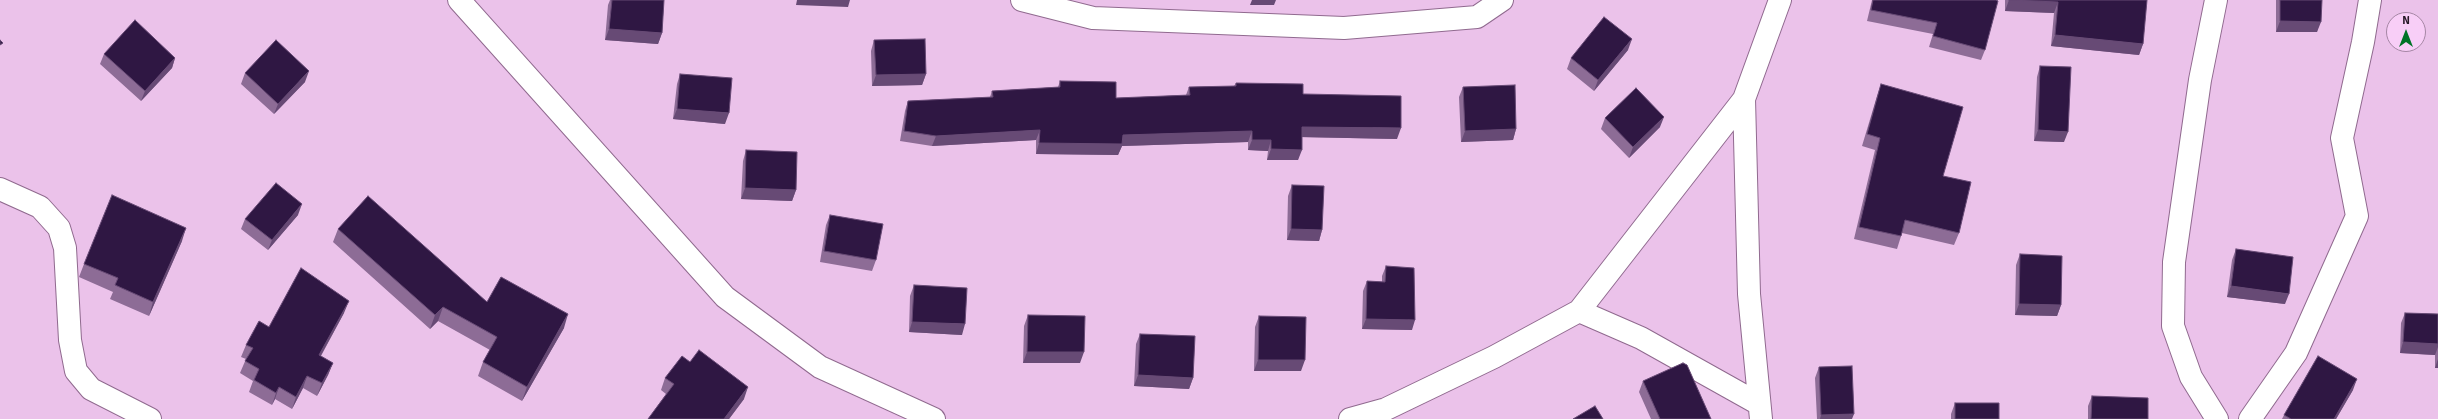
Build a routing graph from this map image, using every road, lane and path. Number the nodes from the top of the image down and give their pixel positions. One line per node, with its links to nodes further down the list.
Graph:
1 (459, 0): 12 (street)
2 (1022, 0): 3 (street)
3 (1502, 0)
4 (1780, 0): 7 (street)
5 (2216, 0): 14 (street)
6 (2370, 0): 15 (street)
7 (1744, 99): 9 (street); 10 (street)
8 (0, 189): 11 (street)
9 (1579, 311): 10 (street); 13 (street)
10 (1760, 412)
11 (150, 419)
12 (934, 419)
13 (1350, 419)
14 (2217, 419)
15 (2250, 419)

